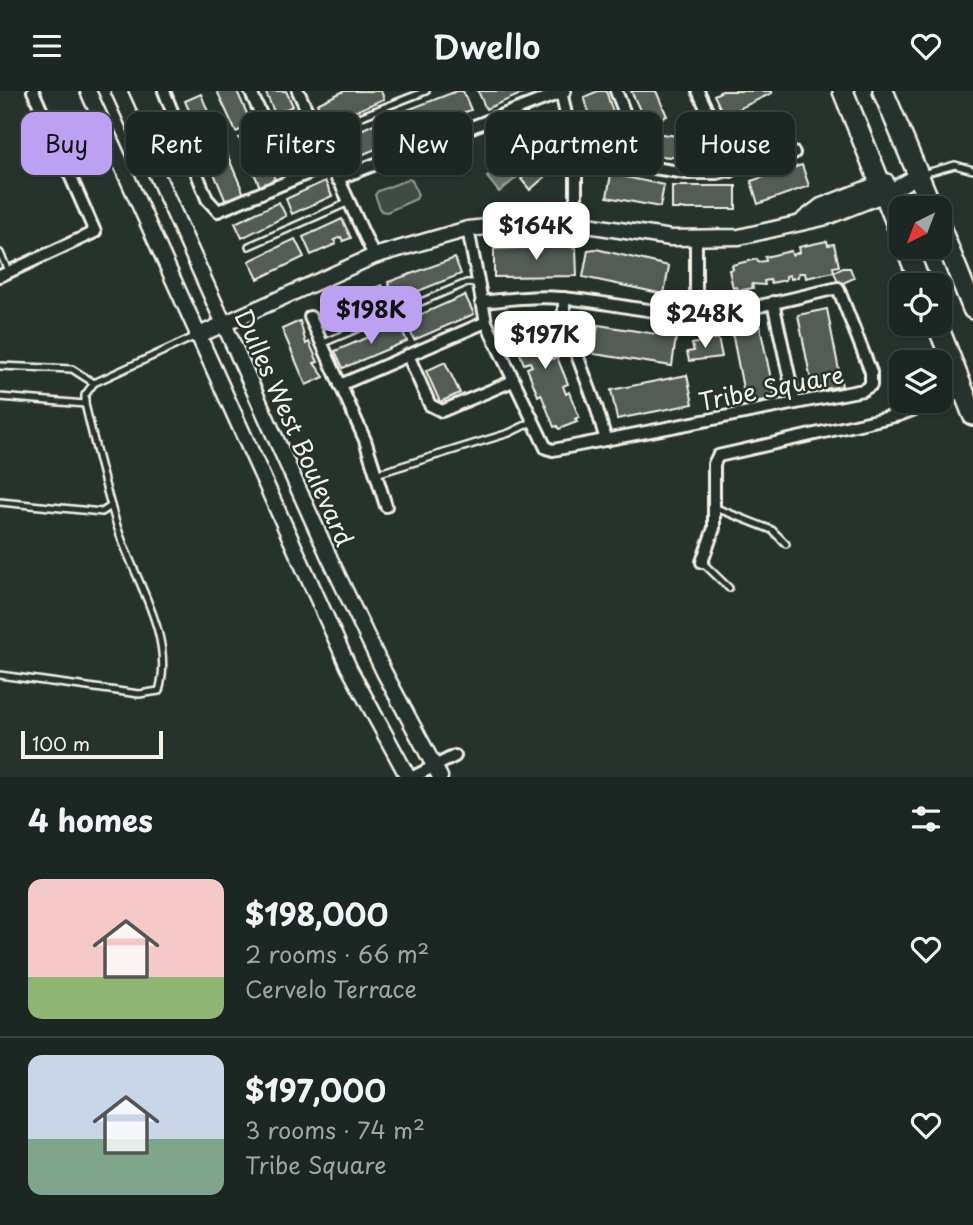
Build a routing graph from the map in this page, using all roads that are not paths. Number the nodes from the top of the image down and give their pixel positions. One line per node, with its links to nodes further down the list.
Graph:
1 (33, 91): 34 (street)
2 (88, 91): 44 (street, Dulles West Boulevard)
3 (119, 91): 43 (street, Dulles West Boulevard)
4 (164, 91): 22 (street)
5 (250, 91): 22 (street)
6 (426, 91): 16 (lane)
7 (616, 91): 14 (street)
8 (698, 91): 15 (street)
9 (844, 91): 23 (highway)
10 (302, 92): 13 (street)
11 (562, 92): 21 (street); 27 (street)
12 (888, 93): 20 (highway)
13 (309, 112)
14 (625, 112)
15 (708, 112)
16 (360, 117)
17 (973, 170): 20 (lane)
18 (304, 175): 22 (street)
19 (335, 175): 21 (street)
20 (919, 175): 23 (street); 24 (highway)
21 (337, 179): 25 (street)
22 (292, 180)
23 (882, 188): 26 (highway); 29 (street)
24 (927, 196)
25 (347, 203): 30 (lane); 32 (street)
26 (889, 205)
27 (576, 221): 28 (street); 29 (street)
28 (468, 229): 32 (street); 35 (street, Tribe Square)
29 (696, 240): 40 (street)
30 (248, 246)
31 (0, 253): 34 (lane)
32 (374, 256): 43 (street)
33 (952, 257): 39 (highway)
34 (5, 274)
35 (477, 283): 37 (street, Tribe Square); 46 (lane)
36 (564, 298): 37 (street, Tribe Square); 40 (street, Tribe Square); 60 (street)
37 (481, 302): 42 (street, Tribe Square)
38 (773, 302): 40 (street, Tribe Square); 55 (street); 55 (street, Tribe Square)
39 (973, 309)
40 (696, 314)
41 (310, 317): 46 (street)
42 (486, 322): 47 (street); 49 (street, Tribe Square)
43 (223, 323): 44 (street); 71 (street, Dulles West Boulevard)
44 (197, 336): 50 (lane); 72 (street, Dulles West Boulevard)
45 (942, 336): 52 (highway)
46 (321, 344): 51 (street)
47 (408, 355): 49 (street); 51 (street)
48 (0, 366): 50 (lane)
49 (513, 381): 59 (street, Tribe Square)
50 (94, 383): 56 (lane)
51 (340, 385): 61 (street)
52 (964, 392): 53 (street); 58 (highway)
53 (952, 396)
54 (0, 397): 56 (lane)
55 (795, 403): 60 (street, Tribe Square)
56 (85, 404): 63 (lane)
57 (905, 413): 65 (street)
58 (973, 415)
59 (532, 422): 60 (street, Tribe Square); 61 (lane)
60 (606, 440)
61 (376, 474): 64 (street)
62 (0, 502): 63 (lane)
63 (111, 506): 69 (lane)
64 (386, 506)
65 (716, 508): 66 (lane); 67 (street)
66 (786, 544)
67 (702, 562): 68 (lane)
68 (729, 588)
69 (0, 675)
70 (455, 756): 71 (street)
71 (437, 772): 73 (street)
72 (408, 777)
73 (414, 777)

